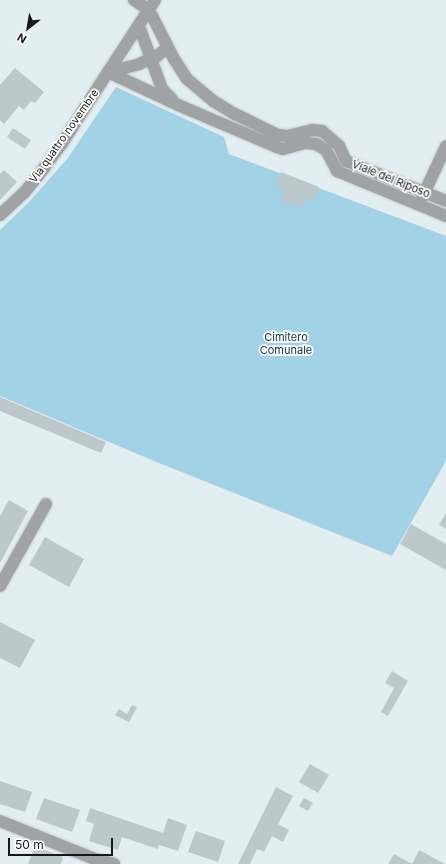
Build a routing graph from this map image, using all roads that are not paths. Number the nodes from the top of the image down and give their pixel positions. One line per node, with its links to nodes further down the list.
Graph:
1 (134, 0): 2 (street)
2 (152, 5): 3 (street); 4 (street, Viale del Riposo)
3 (139, 26): 5 (street, Viale del Riposo); 7 (street, Via quattro novembre)
4 (168, 47): 5 (street); 6 (street, Viale del Riposo)
5 (151, 59): 7 (street); 8 (street, Viale del Riposo)
6 (180, 69): 8 (street); 11 (street, Viale del Riposo)
7 (108, 72): 9 (street, Viale del Riposo); 14 (street, Via quattro novembre)
8 (157, 76): 9 (street, Viale del Riposo)
9 (178, 105): 13 (street, Viale del Riposo)
10 (446, 146): 11 (street)
11 (426, 192): 12 (street, Viale del Riposo); 13 (street)
12 (446, 201)
13 (420, 205): 15 (street, Viale del Riposo)
14 (0, 216)
15 (446, 216)
16 (46, 504): 17 (street)
17 (0, 586)
18 (0, 821): 19 (street)
19 (90, 861): 20 (street)
20 (114, 864)

